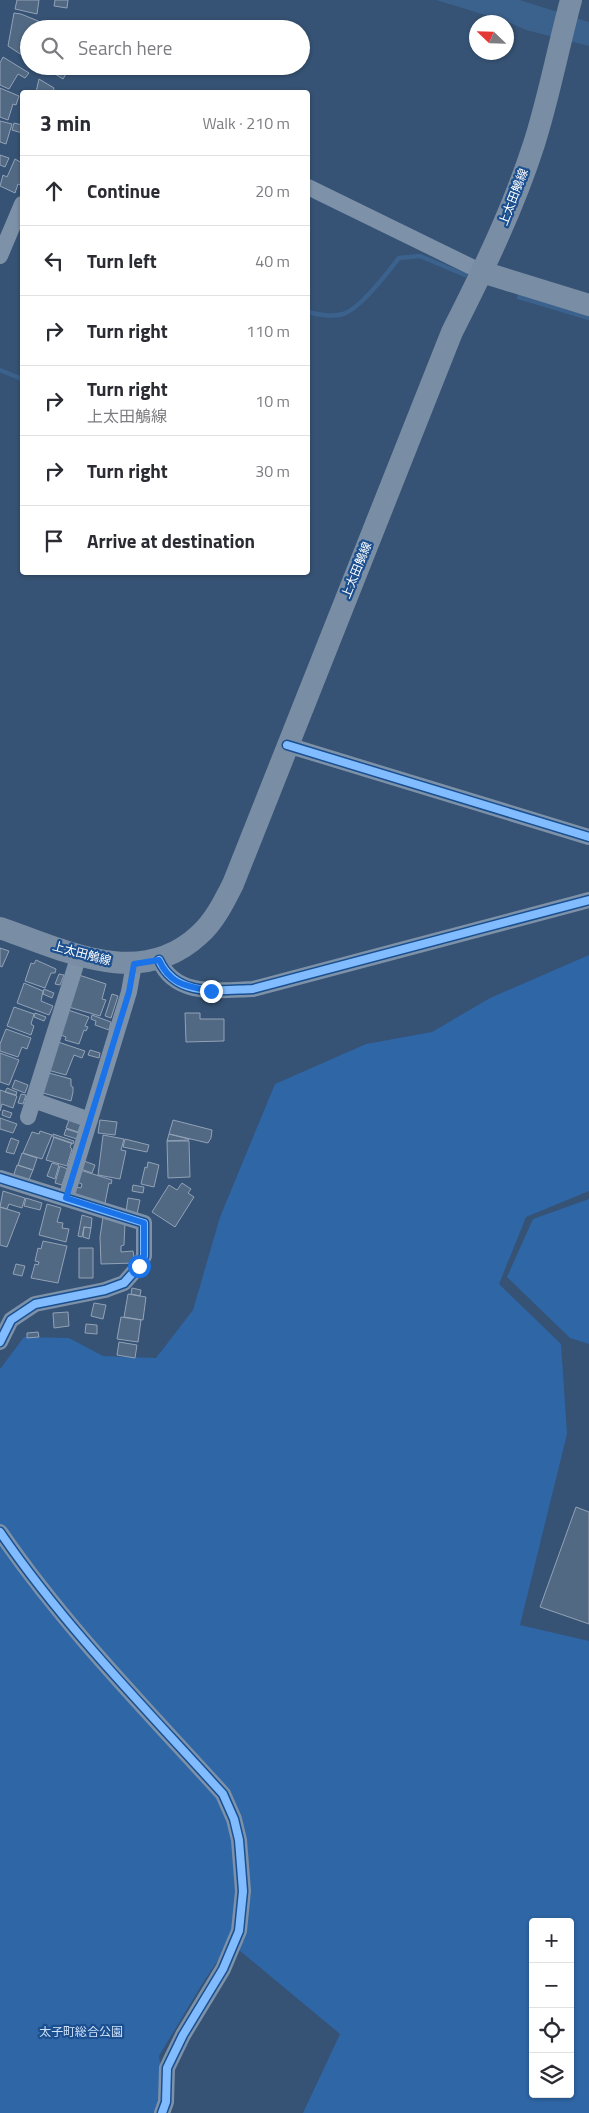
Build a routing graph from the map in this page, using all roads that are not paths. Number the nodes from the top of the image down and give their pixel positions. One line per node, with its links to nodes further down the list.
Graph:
1 (571, 0): 5 (main road, 上太田鵤線)
2 (310, 188): 5 (street)
3 (20, 209): 4 (street)
4 (0, 256)
5 (482, 272): 6 (main road); 7 (main road, 上太田鵤線)
6 (589, 305)
7 (286, 745): 8 (street); 12 (main road, 上太田鵤線)
8 (589, 837)
9 (589, 900): 12 (street)
10 (0, 928): 11 (main road, 上太田鵤線)
11 (79, 955): 13 (main road, 上太田鵤線); 14 (street)
12 (159, 960): 13 (main road, 上太田鵤線)
13 (134, 964): 16 (street)
14 (33, 1100): 15 (street); 16 (street)
15 (28, 1117)
16 (90, 1120): 18 (street)
17 (0, 1178): 18 (street)
18 (66, 1198): 19 (street)
19 (0, 1342)
20 (0, 1532): 21 (street)
21 (162, 2113)

